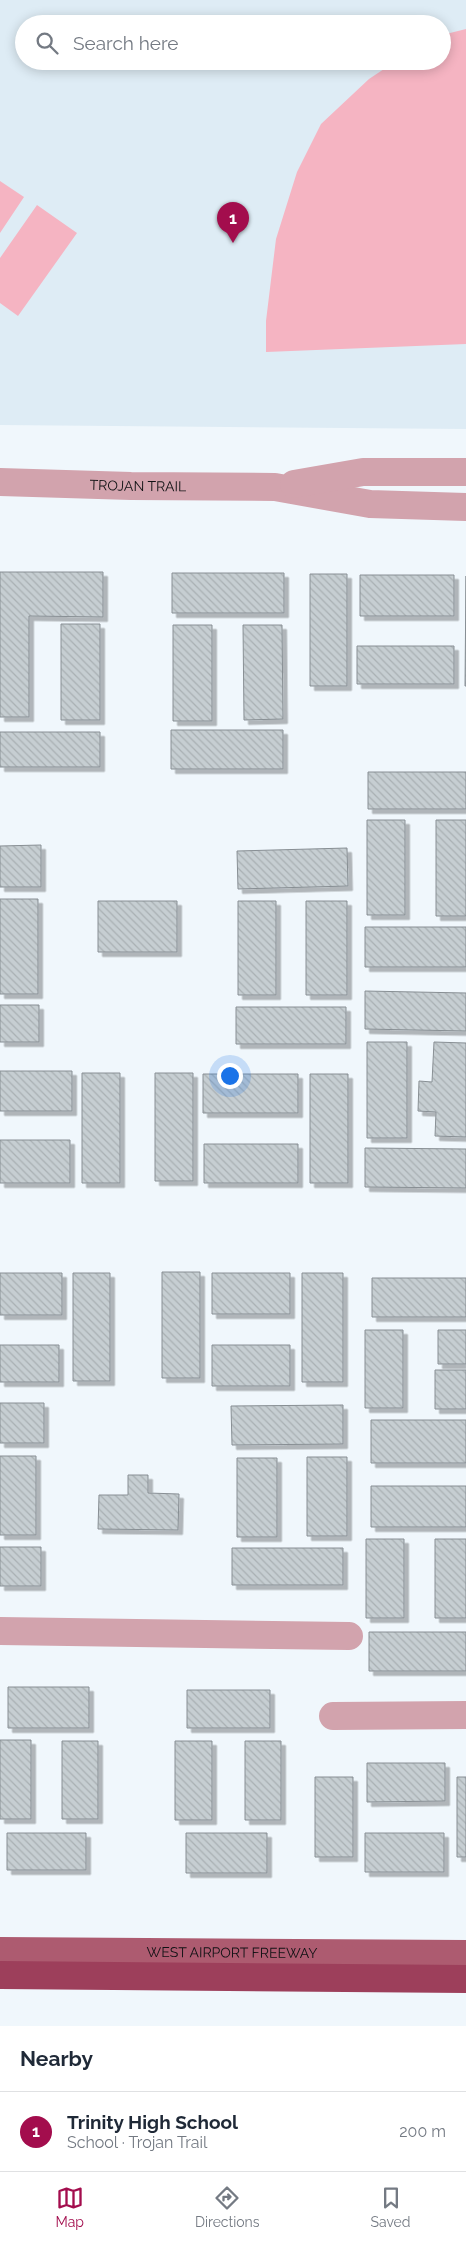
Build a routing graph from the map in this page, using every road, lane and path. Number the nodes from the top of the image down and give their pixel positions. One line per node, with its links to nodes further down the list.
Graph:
1 (466, 472): 3 (street, TROJAN TRAIL)
2 (0, 482): 3 (street, TROJAN TRAIL)
3 (275, 487): 4 (street, TROJAN TRAIL)
4 (466, 507)
5 (0, 1631): 6 (street)
6 (349, 1636)
7 (466, 1715): 8 (street)
8 (333, 1716)
9 (0, 1951): 10 (main road, WEST AIRPORT FREEWAY)
10 (466, 1954)
11 (0, 1975): 12 (highway)
12 (466, 1979)

